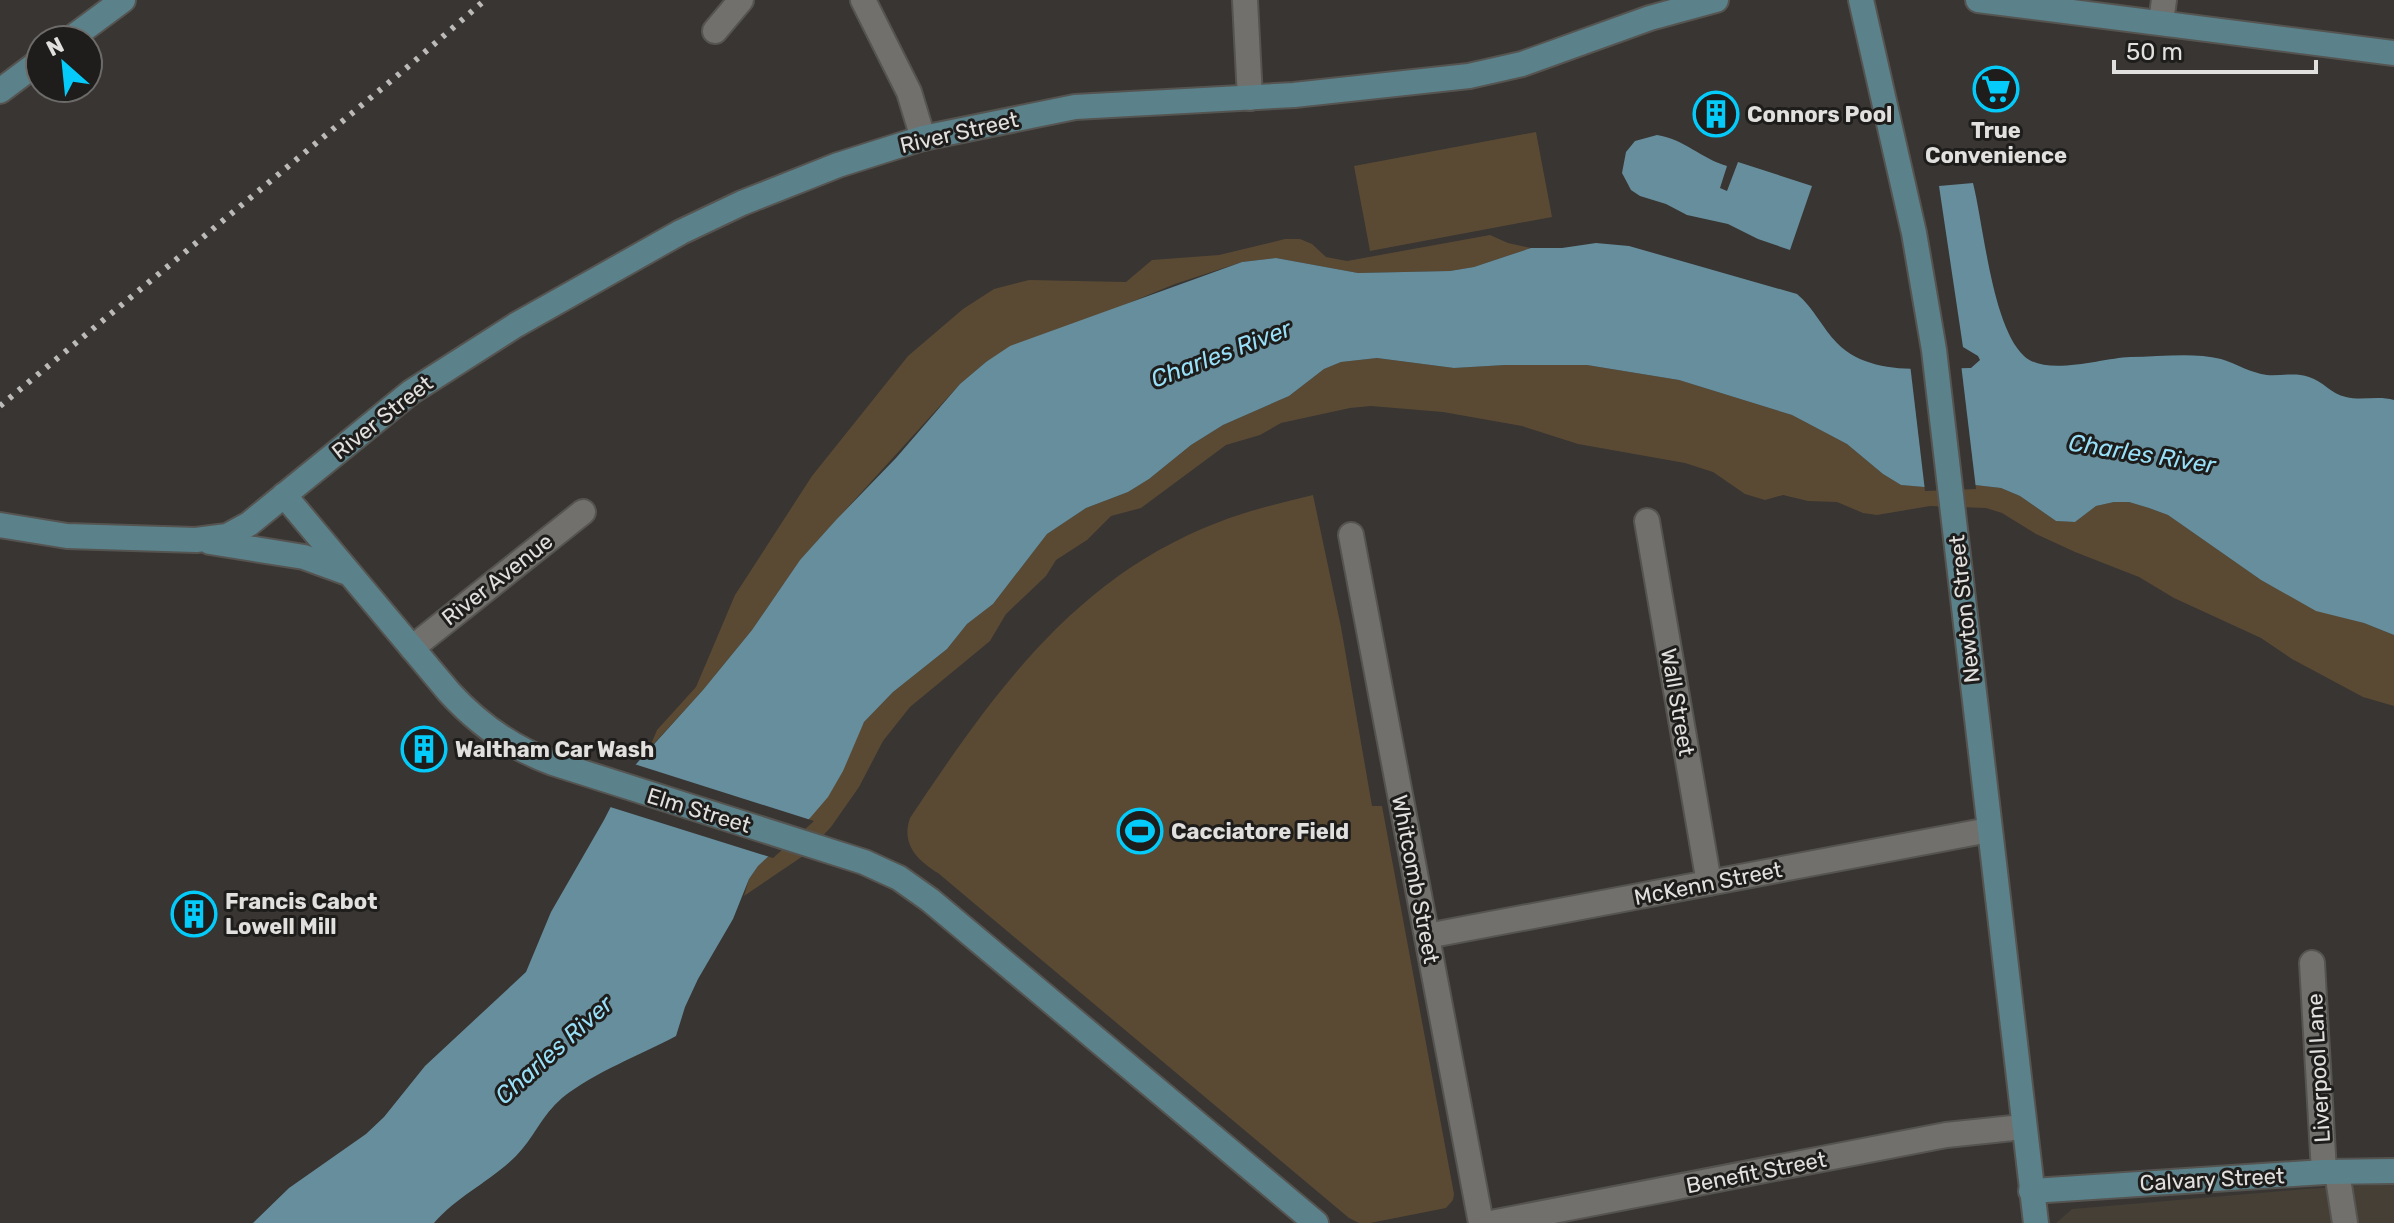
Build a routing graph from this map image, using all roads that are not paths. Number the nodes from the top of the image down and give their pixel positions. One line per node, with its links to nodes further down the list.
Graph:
1 (123, 0): 9 (main road)
2 (741, 0): 10 (street)
3 (863, 0): 15 (street)
4 (1245, 0): 14 (street)
5 (1716, 0): 14 (main road, River Street)
6 (1861, 0): 26 (main road, Newton Street)
7 (1978, 0): 8 (main road)
8 (2162, 11): 11 (main road)
9 (91, 24)
10 (715, 31)
11 (2394, 53)
12 (24, 73): 13 (main road)
13 (0, 91)
14 (1250, 98): 15 (main road, River Street)
15 (923, 138): 16 (main road, River Street)
16 (284, 495): 22 (main road); 24 (main road, Elm Street)
17 (583, 512): 25 (street, River Avenue)
18 (1647, 521): 27 (street, Wall Street)
19 (0, 525): 21 (main road)
20 (1351, 535): 28 (street, Whitcomb Street)
21 (84, 537): 22 (main road); 23 (main road)
22 (196, 540): 24 (main road)
23 (0, 543)
24 (352, 576): 25 (main road, Elm Street)
25 (412, 648): 34 (main road, Elm Street)
26 (1989, 830): 27 (street, McKenn Street); 30 (main road, Newton Street)
27 (1709, 883): 28 (street, McKenn Street)
28 (1427, 936): 35 (street, Whitcomb Street)
29 (2312, 963): 32 (street, Liverpool Lane)
30 (2023, 1127): 33 (main road, Newton Street); 36 (street, Benefit Street)
31 (2394, 1171): 32 (main road, Calvary Street)
32 (2331, 1172): 33 (main road, Calvary Street); 38 (street, Liverpool Lane)
33 (2031, 1191): 37 (main road, Newton Street)
34 (1316, 1223)
35 (1481, 1223)
36 (1491, 1223)
37 (2036, 1223)
38 (2345, 1223)

